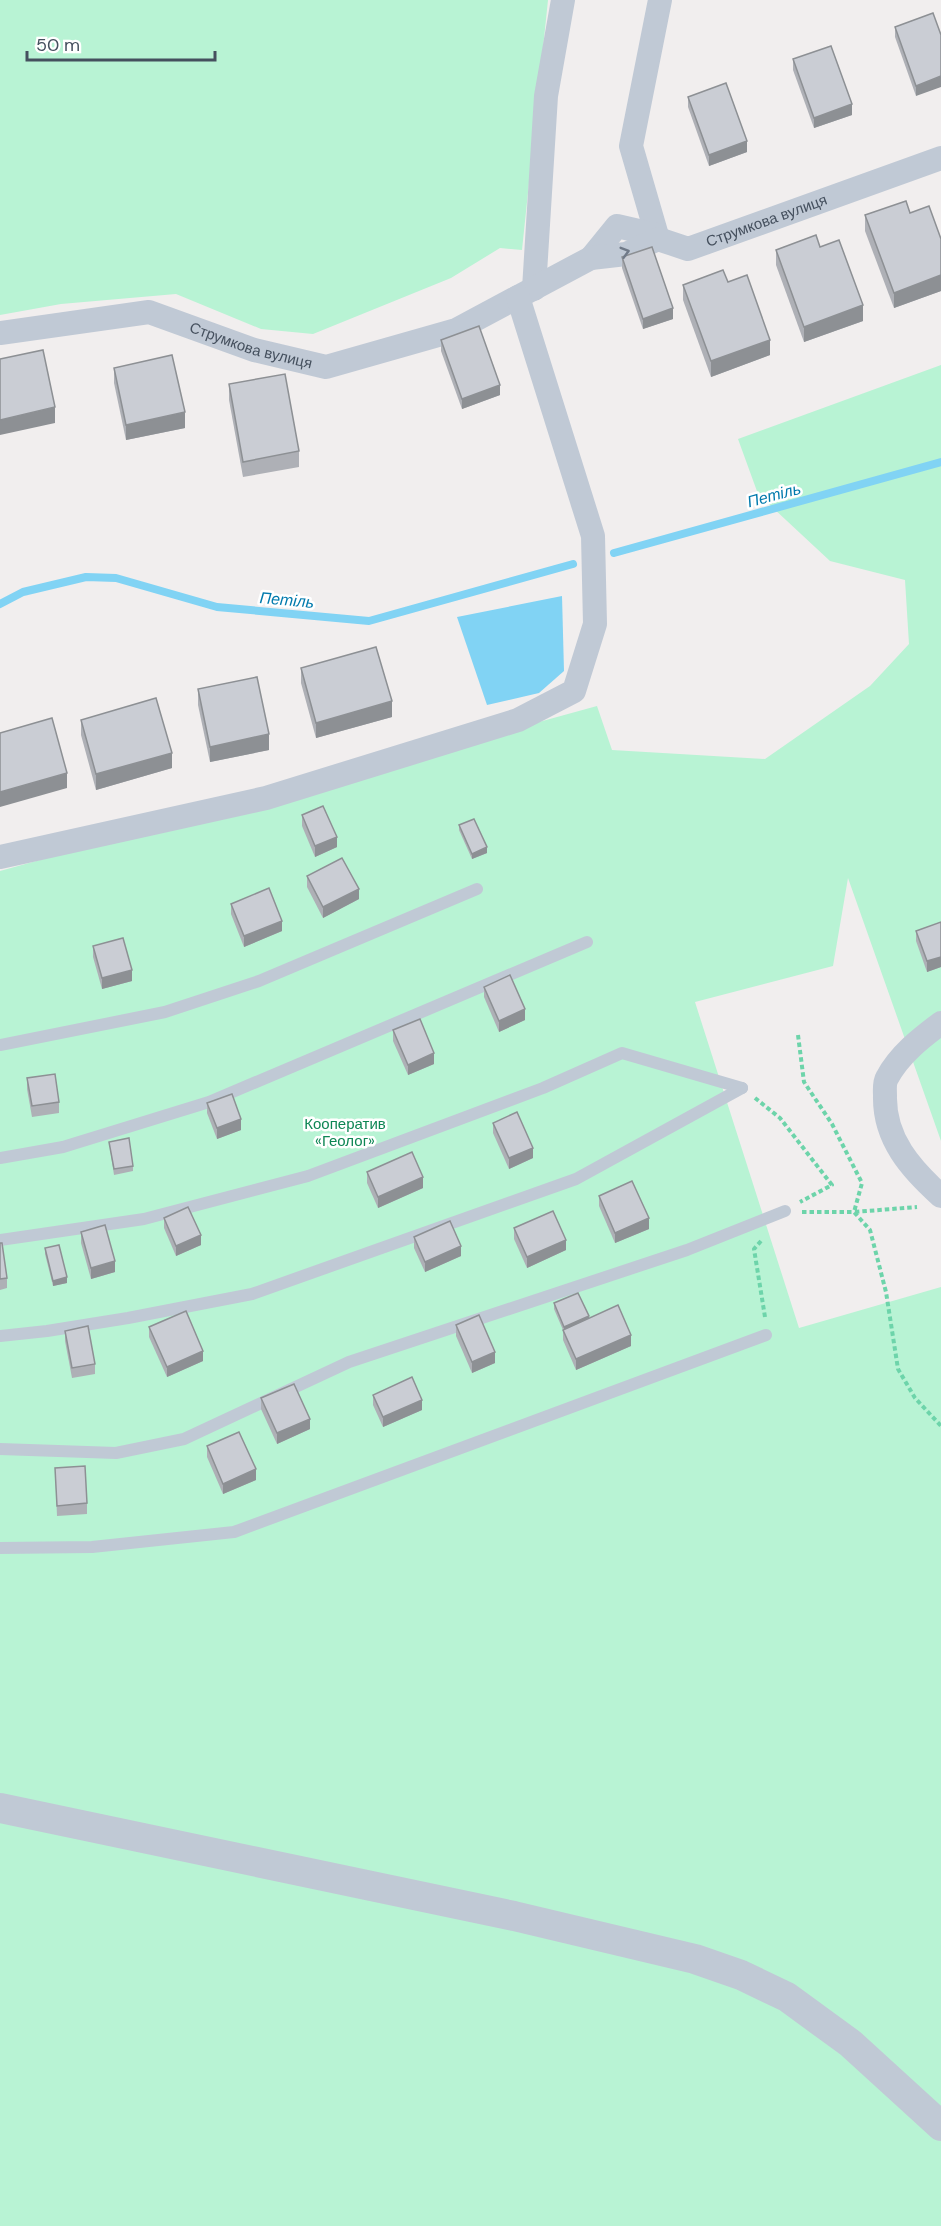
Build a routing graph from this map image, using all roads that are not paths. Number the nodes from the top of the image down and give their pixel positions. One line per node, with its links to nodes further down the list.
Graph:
1 (563, 0): 5 (street)
2 (660, 0): 4 (street)
3 (941, 158): 4 (street, Струмкова вулиця)
4 (657, 237): 5 (street, Струмкова вулиця)
5 (526, 293): 6 (street, Струмкова вулиця); 7 (street)
6 (0, 333)
7 (0, 857)
8 (477, 889): 11 (lane)
9 (587, 942): 12 (lane)
10 (941, 1023): 13 (street)
11 (0, 1045)
12 (0, 1158)
13 (941, 1196)
14 (784, 1211): 18 (lane)
15 (0, 1240): 17 (lane)
16 (766, 1335): 19 (lane)
17 (0, 1336)
18 (0, 1449)
19 (0, 1548)
20 (0, 1808): 21 (street)
21 (941, 2126)

